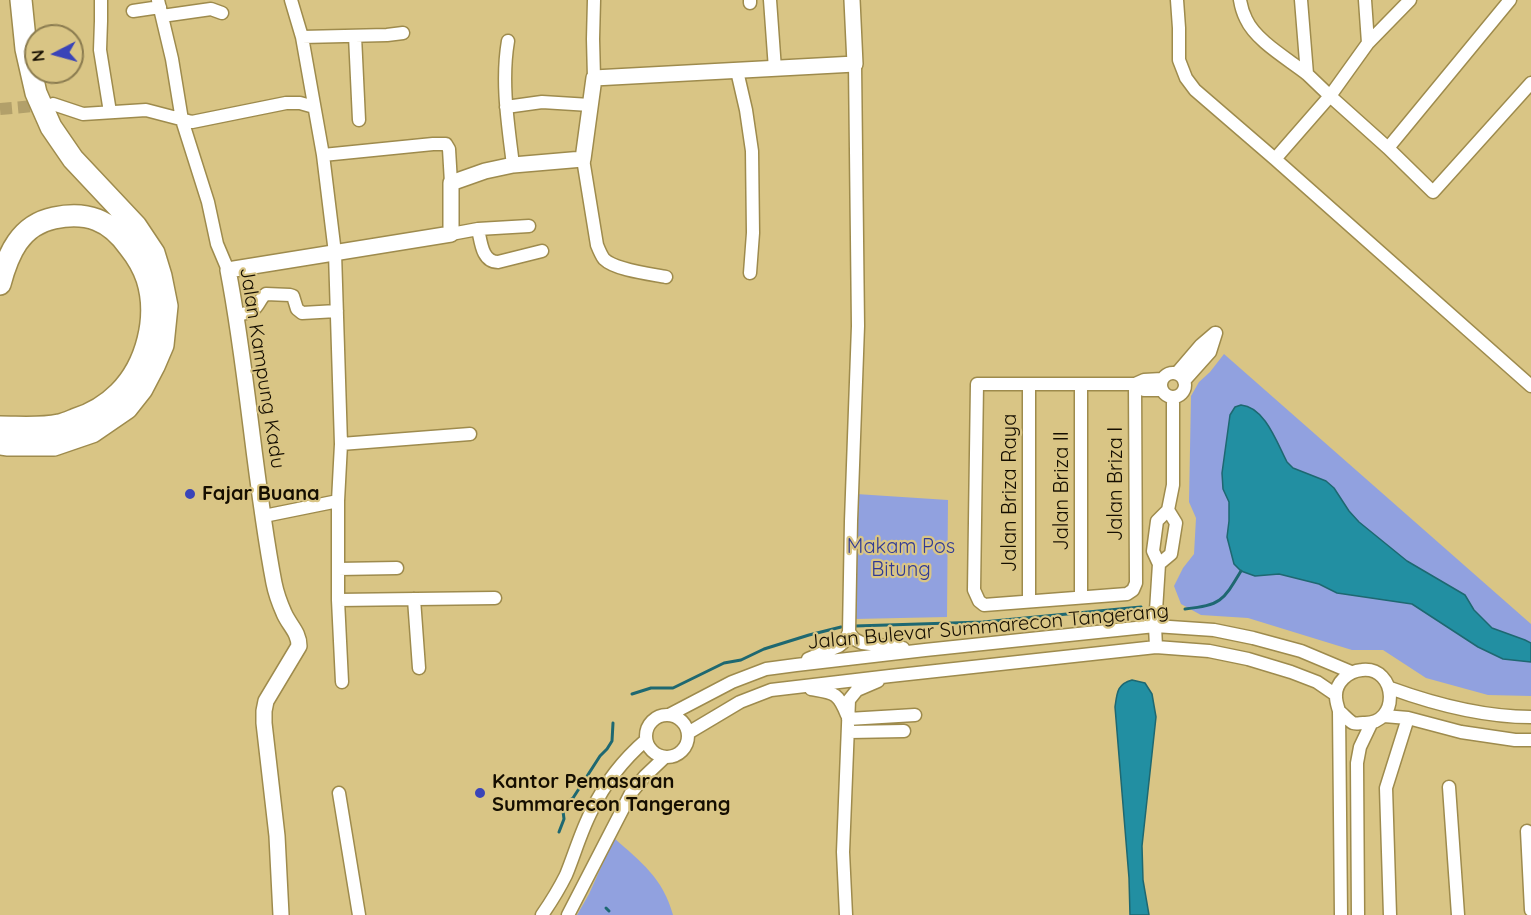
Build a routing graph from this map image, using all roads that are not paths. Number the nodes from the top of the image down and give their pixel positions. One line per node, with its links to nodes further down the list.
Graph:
1 (21, 0): 60 (highway)
2 (101, 0): 32 (street)
3 (291, 0): 18 (street)
4 (594, 0): 25 (street)
5 (770, 0): 22 (street)
6 (852, 0): 21 (street)
7 (1177, 0): 38 (street)
8 (1240, 0): 24 (street)
9 (1302, 0): 24 (street)
10 (1365, 0): 20 (street)
11 (1410, 0): 20 (street)
12 (1510, 0): 35 (street)
13 (160, 8): 14 (street); 15 (street); 33 (street, Jalan Kampung Kadu)
14 (133, 11)
15 (222, 13)
16 (403, 33): 17 (street)
17 (355, 36): 18 (street); 34 (street)
18 (302, 37): 30 (street)
19 (508, 41): 31 (street)
20 (1368, 43): 27 (street)
21 (855, 64): 22 (street); 74 (street)
22 (775, 69): 23 (street)
23 (737, 71): 25 (street); 47 (street)
24 (1307, 74): 27 (street)
25 (594, 78): 29 (street)
26 (1531, 83): 35 (street)
27 (1330, 96): 35 (street); 38 (street)
28 (52, 104): 32 (street)
29 (590, 105): 31 (street); 37 (street)
30 (314, 107): 33 (street); 36 (street)
31 (506, 107): 39 (street)
32 (110, 112): 33 (street)
33 (182, 120): 46 (street, Jalan Kampung Kadu)
34 (359, 120)
35 (1388, 148)
36 (323, 155): 40 (street); 45 (street)
37 (583, 159): 39 (street); 48 (street)
38 (1275, 159): 56 (street)
39 (513, 165): 40 (street)
40 (450, 183): 43 (street)
41 (529, 226): 42 (street)
42 (478, 229): 43 (street); 44 (street)
43 (452, 234): 45 (street)
44 (542, 251)
45 (335, 253): 46 (street); 50 (street)
46 (228, 270): 51 (street, Jalan Kampung Kadu)
47 (750, 273)
48 (666, 276)
49 (0, 284): 58 (highway)
50 (337, 311): 51 (street); 61 (street)
51 (237, 315): 64 (street, Jalan Kampung Kadu)
52 (1029, 384): 53 (street); 72 (street, Jalan Briza Raya); 72 (street)
53 (1081, 384): 54 (street); 68 (street, Jalan Briza II)
54 (1134, 384): 55 (street); 68 (street, Jalan Briza I)
55 (1162, 384): 57 (street); 57 (street)
56 (1531, 386)
57 (1173, 398): 63 (street)
58 (0, 427)
59 (470, 434): 61 (street)
60 (0, 444)
61 (341, 444): 62 (street)
62 (338, 501): 64 (street); 67 (street)
63 (1168, 510): 65 (street); 65 (street)
64 (264, 516): 104 (street, Jalan Kampung Kadu)
65 (1159, 564): 73 (street)
66 (397, 568): 67 (street)
67 (338, 569): 71 (street)
68 (1082, 597): 72 (street)
69 (495, 598): 70 (street)
70 (414, 599): 71 (street); 78 (street)
71 (338, 600): 81 (street)
72 (1029, 601)
73 (1155, 626): 75 (street); 76 (street, Jalan Bulevar Summarecon Tangerang); 79 (street, Jalan Bulevar Summarecon Tangerang)
74 (849, 632): 76 (street); 77 (street)
75 (1156, 647): 80 (street, Jalan Bulevar Summarecon Tangerang); 84 (street, Jalan Bulevar Summarecon Tangerang)
76 (925, 650): 77 (street, Jalan Bulevar Summarecon Tangerang)
77 (796, 665): 86 (street, Jalan Bulevar Summarecon Tangerang)
78 (419, 668)
79 (1351, 672): 83 (street, Jalan Bulevar Summarecon Tangerang); 84 (street)
80 (890, 676): 82 (street, Jalan Bulevar Summarecon Tangerang); 92 (street)
81 (342, 682)
82 (796, 686): 92 (street); 94 (street, Jalan Bulevar Summarecon Tangerang)
83 (1389, 688): 88 (street); 89 (street, Jalan Bulevar Summarecon Tangerang)
84 (1335, 695): 85 (street)
85 (1339, 711): 91 (street); 101 (street)
86 (669, 715): 94 (street); 95 (street, Jalan Bulevar Summarecon Tangerang)
87 (915, 715): 92 (street)
88 (1384, 716): 90 (street); 91 (street)
89 (1531, 717)
90 (1408, 718): 96 (street); 111 (street)
91 (1371, 724): 102 (street)
92 (849, 725): 93 (street); 108 (street)
93 (904, 731)
94 (688, 733): 97 (street, Jalan Bulevar Summarecon Tangerang)
95 (646, 740): 97 (street); 106 (street, Jalan Bulevar Summarecon Tangerang)
96 (1531, 740)
97 (664, 757): 107 (street, Jalan Bulevar Summarecon Tangerang)
98 (1449, 787): 112 (street)
99 (339, 793): 105 (street)
100 (1527, 831): 103 (street)
101 (1340, 874): 102 (street); 109 (street)
102 (1358, 874): 110 (street)
103 (1531, 910)
104 (280, 915)
105 (359, 915)
106 (542, 915)
107 (568, 915)
108 (846, 915)
109 (1341, 915)
110 (1358, 915)
111 (1390, 915)
112 (1458, 915)

